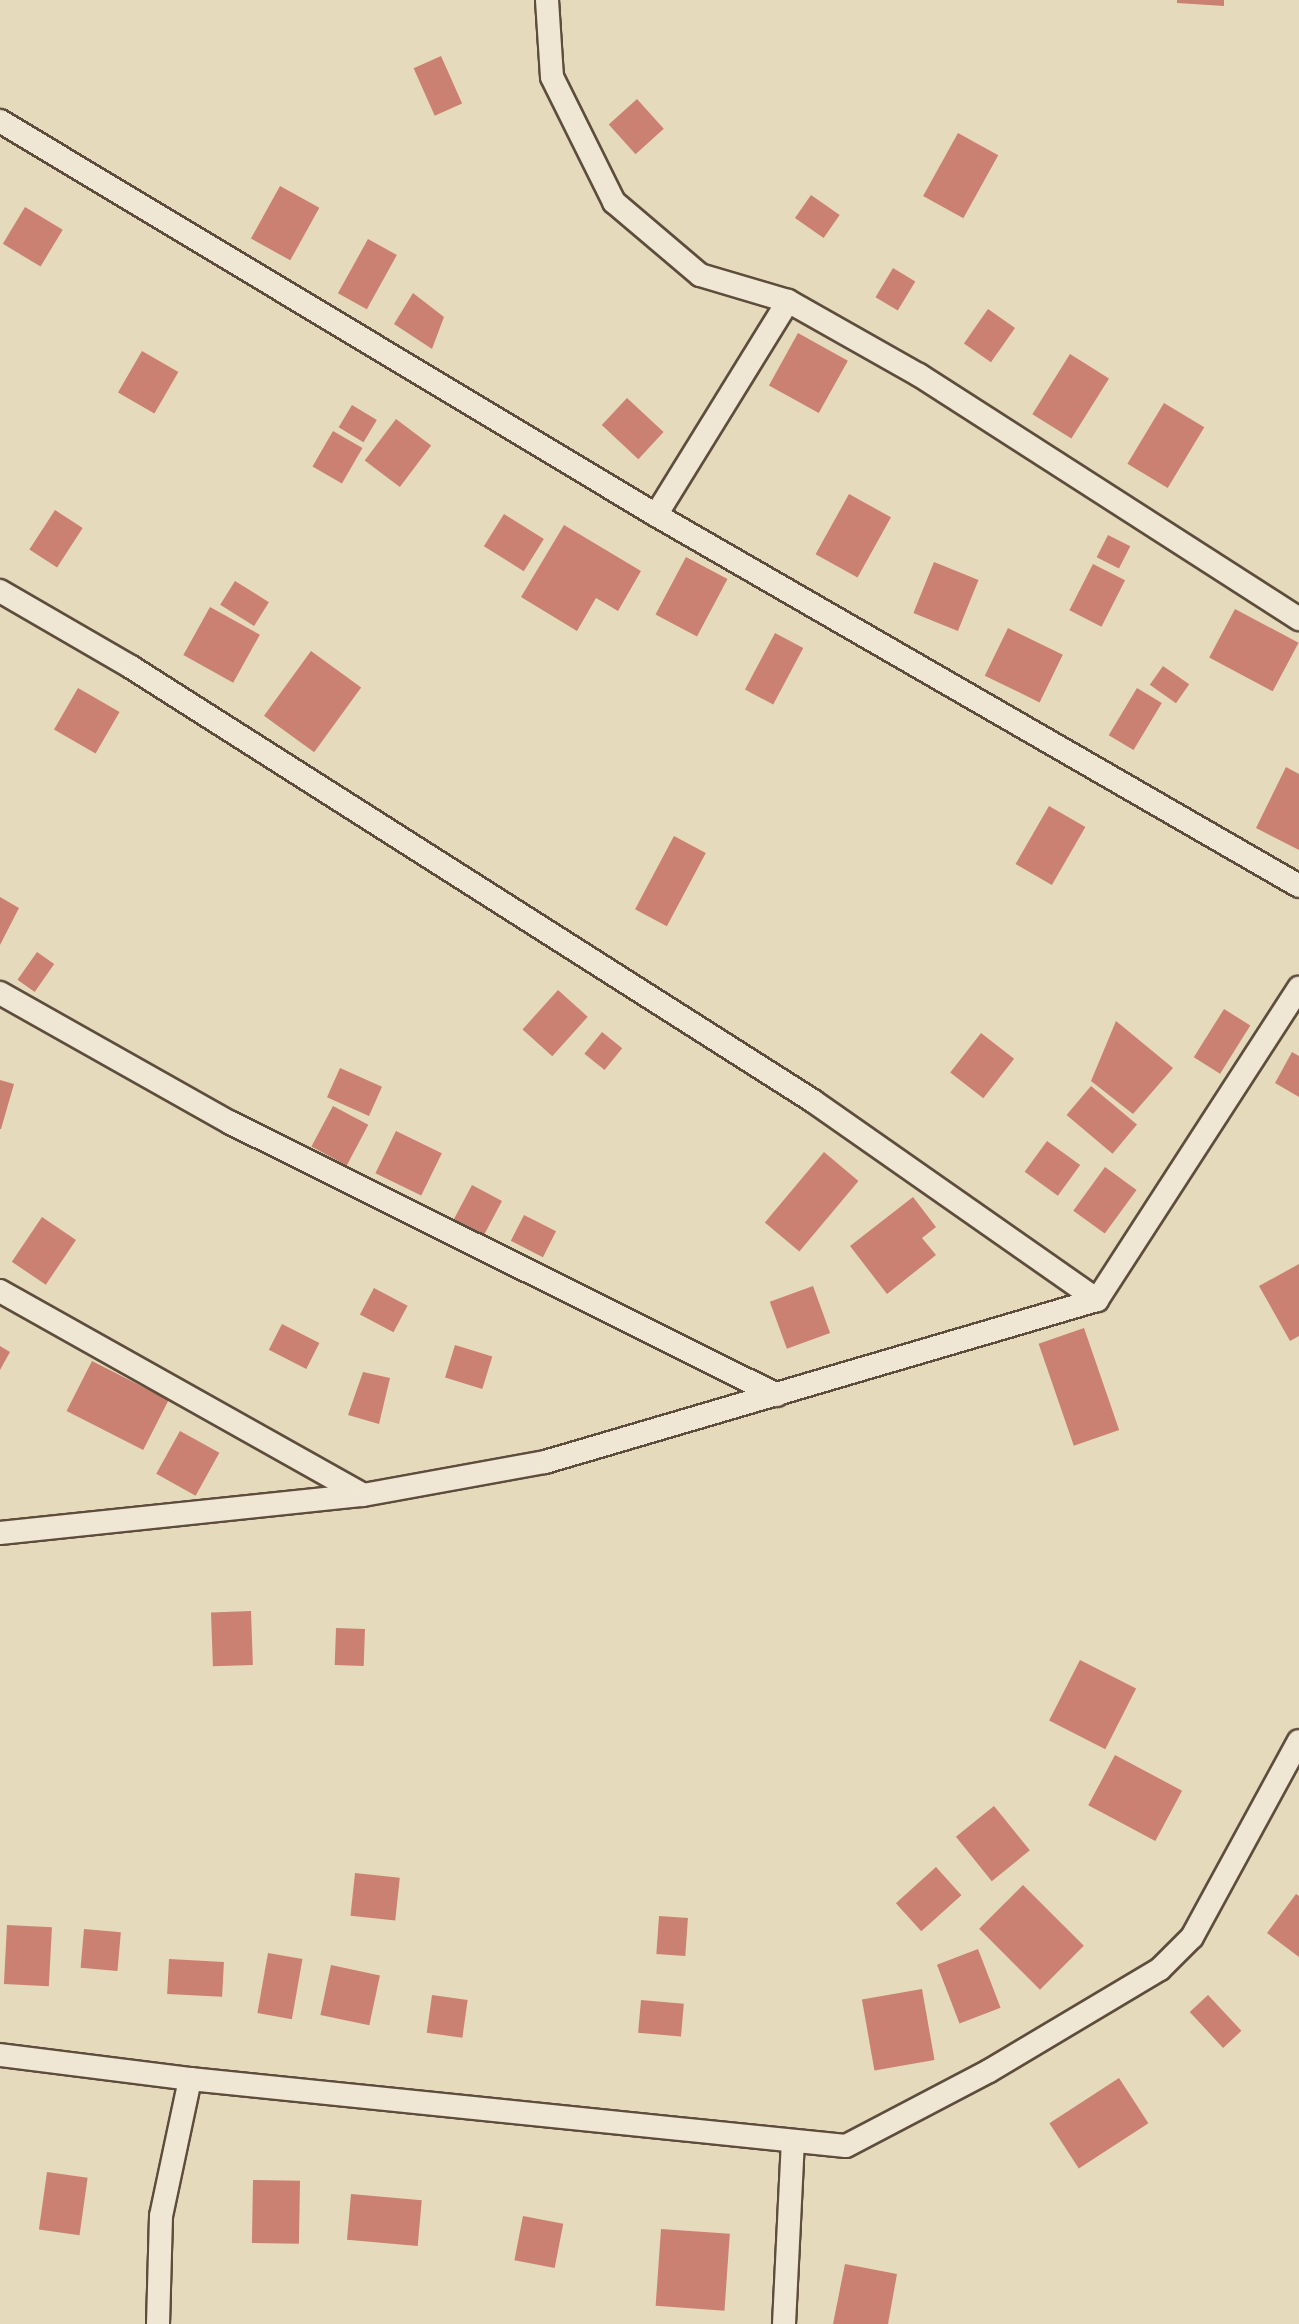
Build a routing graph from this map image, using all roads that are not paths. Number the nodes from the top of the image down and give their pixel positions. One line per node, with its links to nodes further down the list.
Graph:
1 (547, 0): 3 (lane)
2 (0, 121): 4 (lane)
3 (788, 301): 4 (lane); 6 (lane)
4 (656, 515): 7 (lane)
5 (0, 591): 11 (lane)
6 (1299, 619)
7 (1299, 886)
8 (1299, 988): 11 (lane)
9 (0, 992): 12 (lane)
10 (0, 1291): 13 (lane)
11 (1096, 1300): 12 (lane)
12 (777, 1394): 13 (lane)
13 (364, 1496): 14 (lane)
14 (0, 1532)
15 (1299, 1741): 18 (lane)
16 (0, 2055): 17 (lane)
17 (190, 2080): 18 (lane); 19 (lane)
18 (793, 2141): 20 (lane)
19 (158, 2324)
20 (784, 2324)

